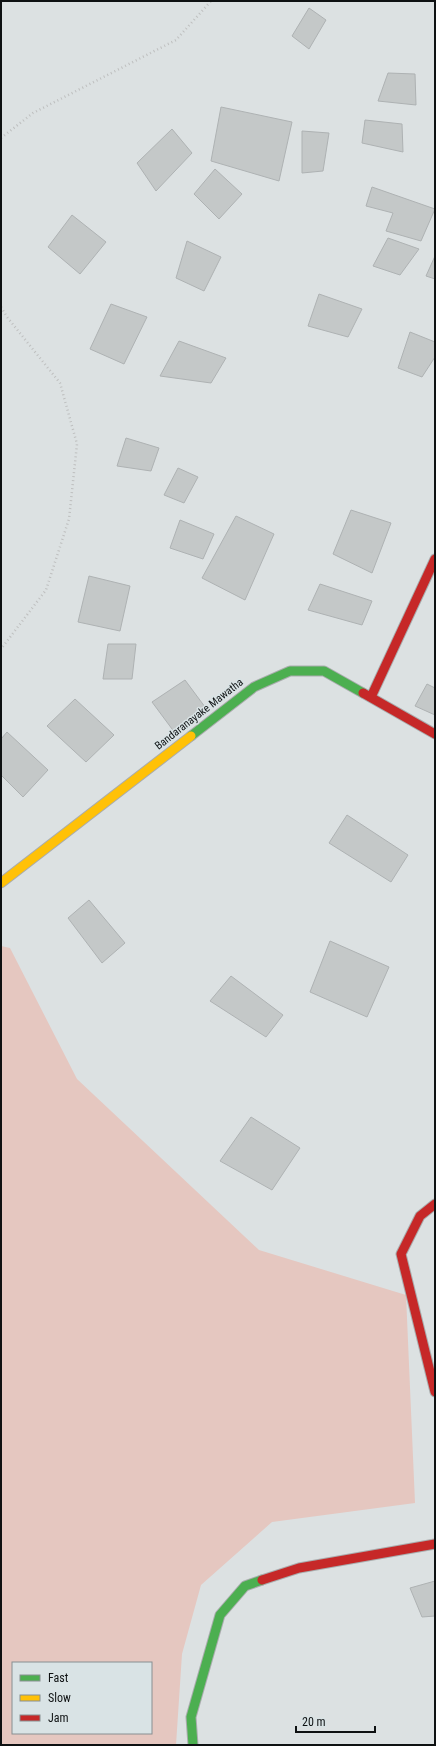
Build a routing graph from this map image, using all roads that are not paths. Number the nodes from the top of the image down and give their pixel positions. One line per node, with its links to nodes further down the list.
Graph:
1 (435, 559): 2 (street)
2 (371, 697): 3 (street, Bandaranayake Mawatha); 4 (street, Bandaranayake Mawatha)
3 (435, 734)
4 (1, 883)
5 (435, 1204): 6 (street)
6 (435, 1392)
7 (435, 1544): 8 (street)
8 (192, 1745)

